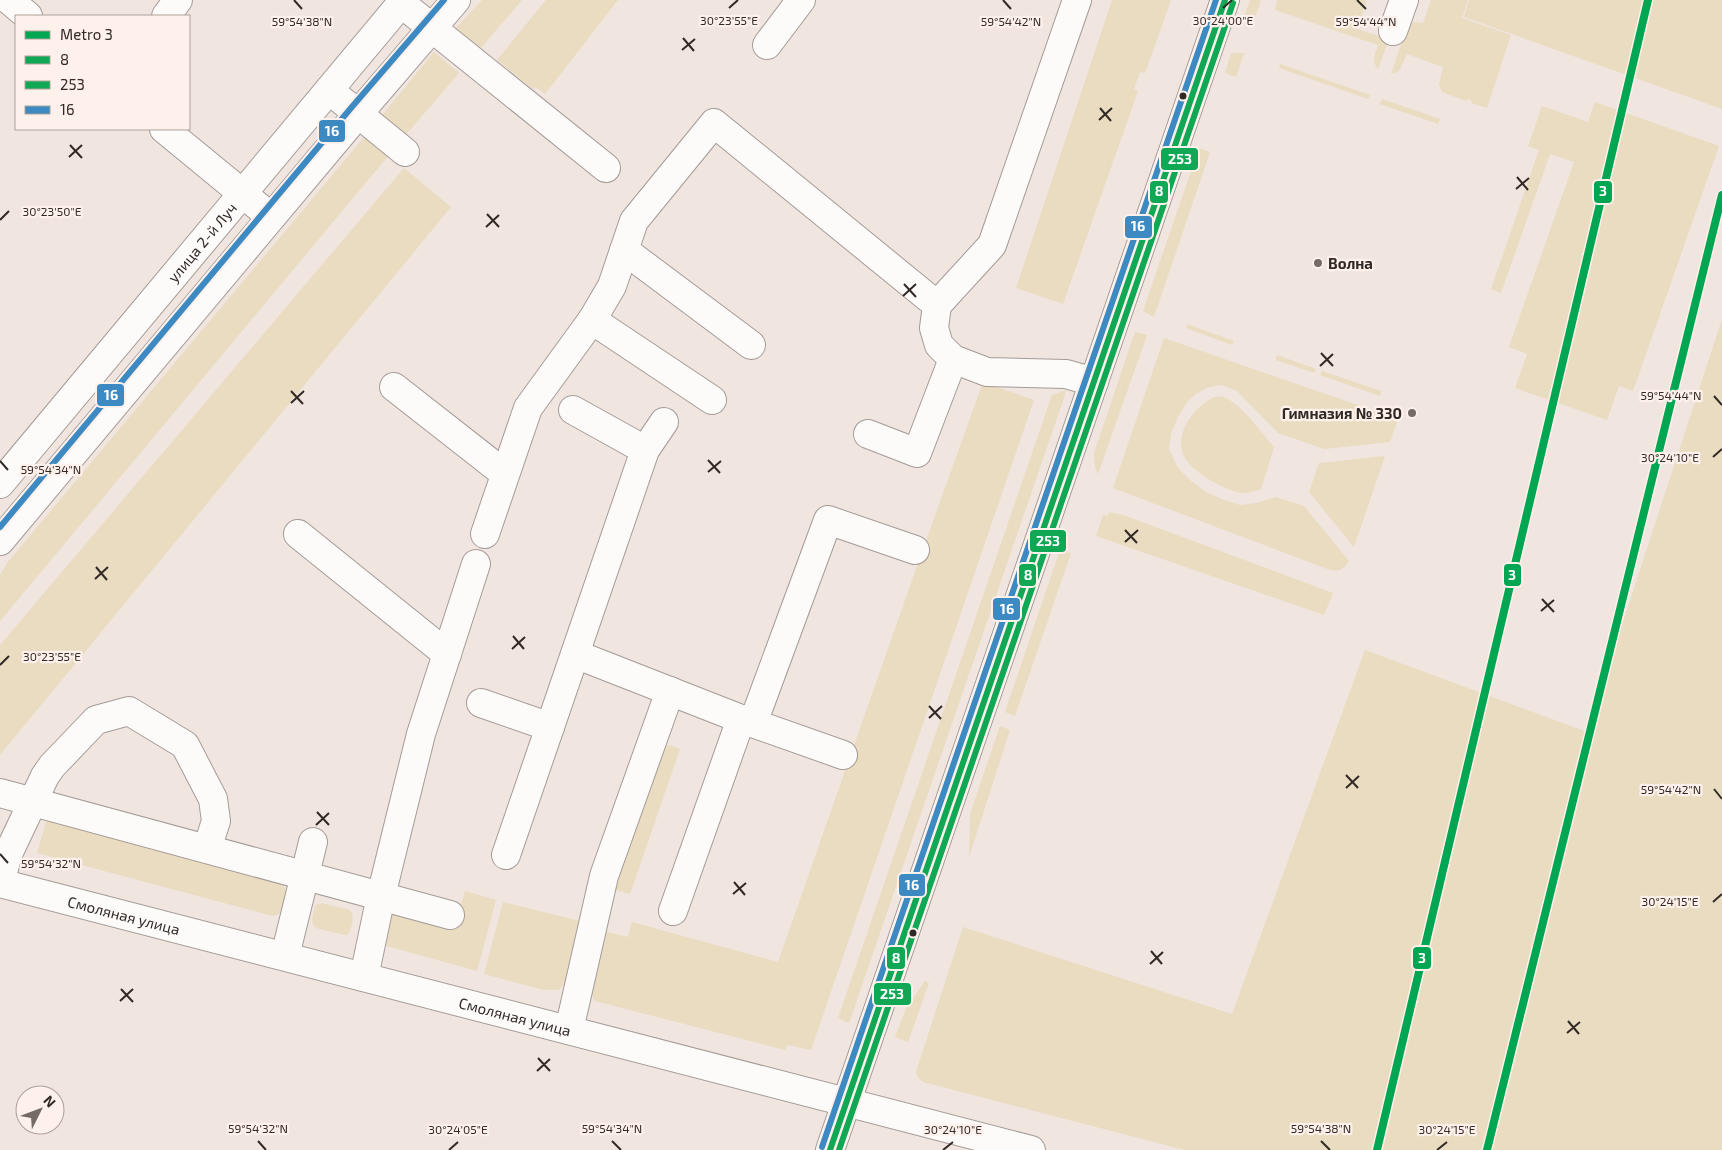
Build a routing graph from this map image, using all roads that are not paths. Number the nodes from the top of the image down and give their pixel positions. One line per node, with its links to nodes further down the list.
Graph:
1 (9, 0): 9 (street)
2 (178, 0): 10 (street)
3 (456, 0): 11 (street)
4 (802, 0): 13 (street)
5 (1077, 0): 22 (street)
6 (1225, 0): 26 (street)
7 (1404, 0): 12 (street)
8 (402, 2): 11 (street); 14 (street, улица 2-й Луч)
9 (27, 15)
10 (167, 15)
11 (431, 27): 15 (street); 18 (street)
12 (1393, 31)
13 (767, 45)
14 (329, 90): 15 (street); 19 (street, улица 2-й Луч)
15 (358, 114): 17 (street); 20 (street)
16 (165, 130): 19 (street)
17 (405, 152)
18 (606, 168)
19 (243, 194): 20 (street); 33 (street, улица 2-й Луч)
20 (271, 217): 37 (street)
21 (624, 250): 22 (street); 23 (street); 24 (street)
22 (937, 305): 25 (street)
23 (592, 320): 28 (street); 34 (street)
24 (751, 345)
25 (953, 359): 26 (street); 31 (street)
26 (1094, 382): 60 (street)
27 (394, 387): 34 (street)
28 (712, 400)
29 (573, 410): 32 (street)
30 (664, 422): 32 (street)
31 (868, 434)
32 (645, 450): 41 (street)
33 (5, 469)
34 (505, 474): 36 (street)
35 (298, 534): 40 (street)
36 (485, 534)
37 (0, 541)
38 (915, 550): 44 (street)
39 (476, 564): 40 (street)
40 (447, 654): 54 (street)
41 (575, 654): 42 (street); 45 (street)
42 (670, 691): 44 (street); 59 (street)
43 (481, 704): 45 (street)
44 (747, 721): 46 (street); 55 (street)
45 (550, 726): 51 (street)
46 (843, 755)
47 (0, 793): 48 (street)
48 (33, 802): 50 (street); 50 (street); 53 (street)
49 (314, 842): 52 (street)
50 (207, 849): 52 (street)
51 (506, 855)
52 (305, 876): 54 (street); 57 (street)
53 (0, 882): 57 (street, Смоляная улица)
54 (381, 896): 56 (street); 58 (street)
55 (673, 911)
56 (450, 915)
57 (285, 956): 58 (street, Смоляная улица)
58 (364, 977): 59 (street, Смоляная улица)
59 (569, 1030): 60 (street, Смоляная улица)
60 (846, 1102): 61 (street); 62 (street, Смоляная улица)
61 (830, 1150)
62 (1031, 1150)

